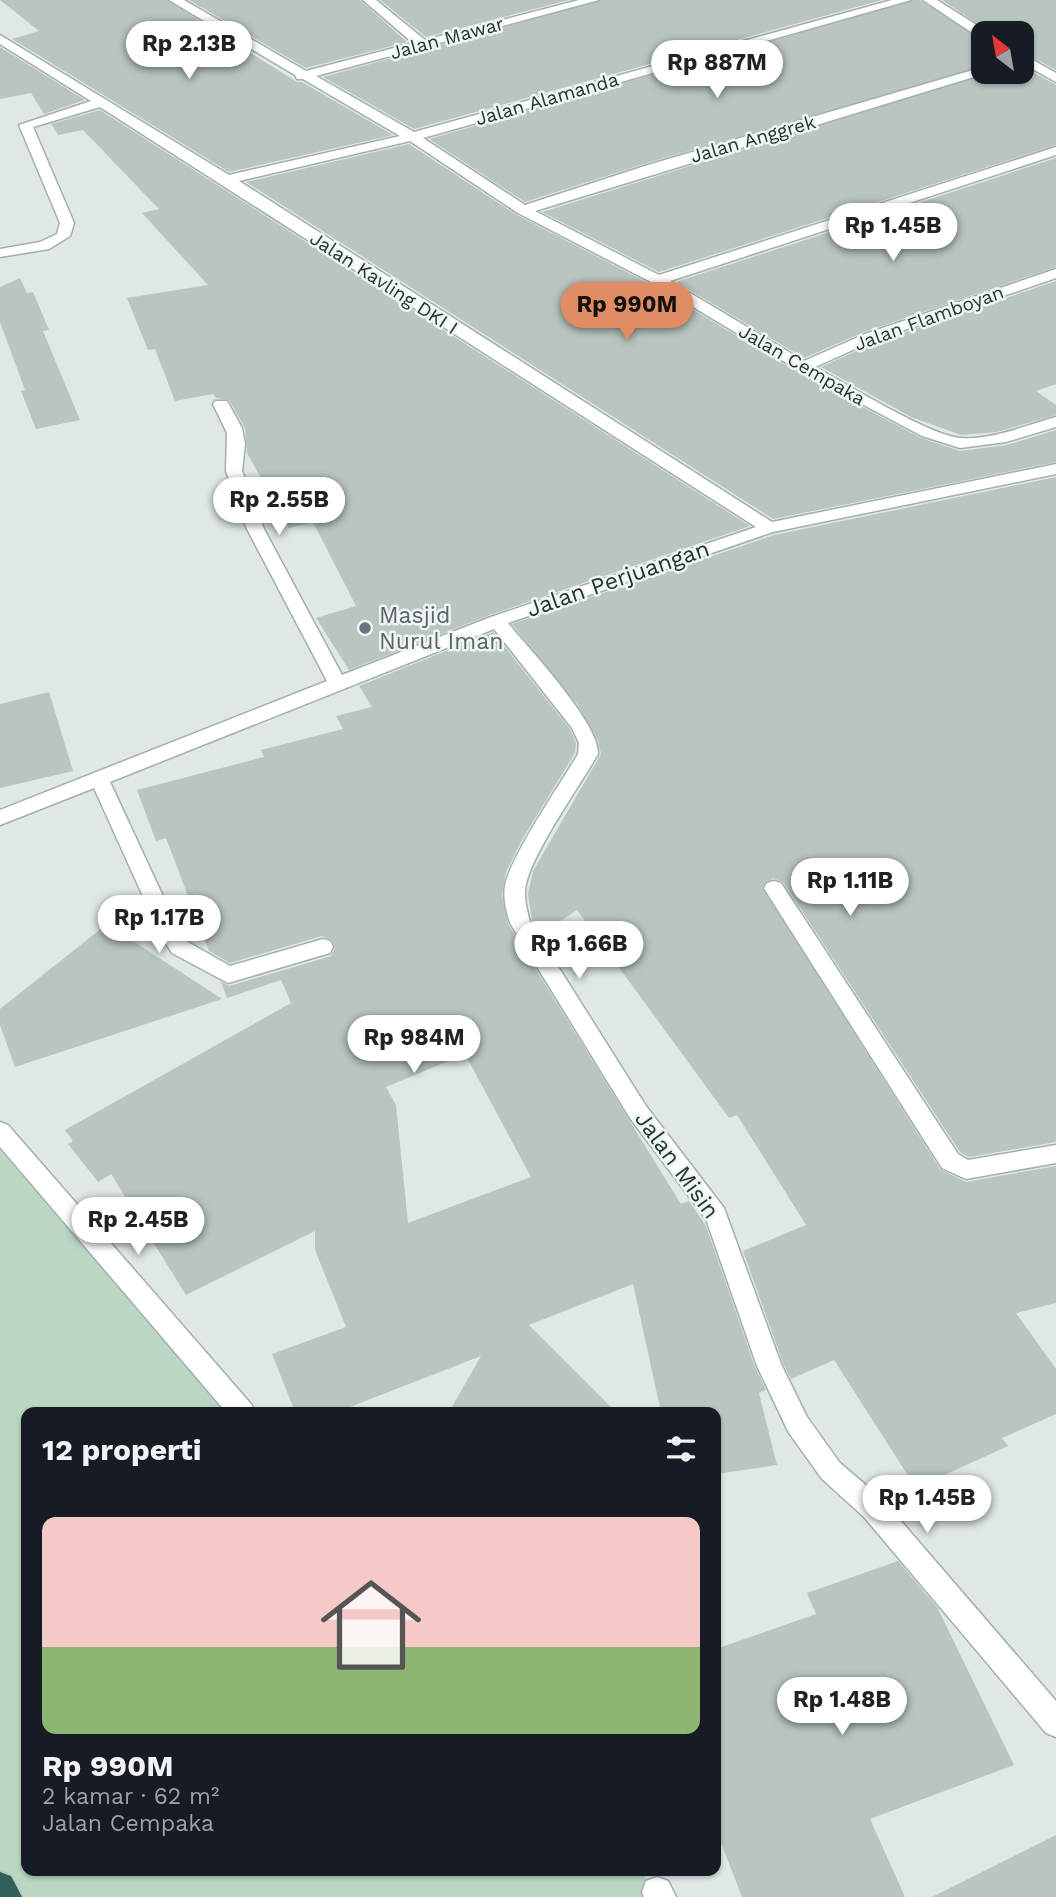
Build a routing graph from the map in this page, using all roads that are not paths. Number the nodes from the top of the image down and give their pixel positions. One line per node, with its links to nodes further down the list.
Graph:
1 (175, 0): 12 (street, Jalan Cempaka)
2 (369, 0): 9 (street)
3 (593, 0): 6 (street, Jalan Mawar)
4 (905, 0): 15 (street, Jalan Alamanda)
5 (929, 0): 7 (street)
6 (557, 4): 9 (street, Jalan Mawar)
7 (971, 27)
8 (2, 42): 14 (street, Jalan Kavling DKI I)
9 (422, 44): 12 (street, Jalan Mawar)
10 (1034, 66): 13 (street)
11 (971, 75): 18 (street, Jalan Anggrek)
12 (301, 76): 15 (street, Jalan Cempaka)
13 (1056, 78)
14 (101, 102): 17 (street, Jalan Kavling DKI I); 19 (street)
15 (412, 137): 17 (street, Jalan Alamanda); 18 (street, Jalan Cempaka)
16 (1056, 151): 21 (street)
17 (227, 180): 26 (street, Jalan Kavling DKI I)
18 (523, 210): 21 (street, Jalan Cempaka)
19 (0, 253)
20 (1056, 273): 22 (street, Jalan Flamboyan)
21 (657, 280): 22 (street, Jalan Cempaka)
22 (803, 367): 24 (street, Jalan Cempaka)
23 (221, 404): 28 (street)
24 (1056, 422)
25 (1056, 469): 26 (street, Jalan Perjuangan)
26 (769, 528): 27 (street, Jalan Perjuangan)
27 (497, 621): 28 (street, Jalan Perjuangan); 36 (street, Jalan Misin)
28 (337, 682): 29 (street, Jalan Perjuangan)
29 (99, 778): 30 (street, Jalan Perjuangan); 32 (street)
30 (0, 818)
31 (774, 888): 34 (street)
32 (323, 947)
33 (0, 1131): 35 (street)
34 (1056, 1154)
35 (238, 1407)
36 (1056, 1723)
37 (0, 1887): 38 (highway)
38 (7, 1897)

